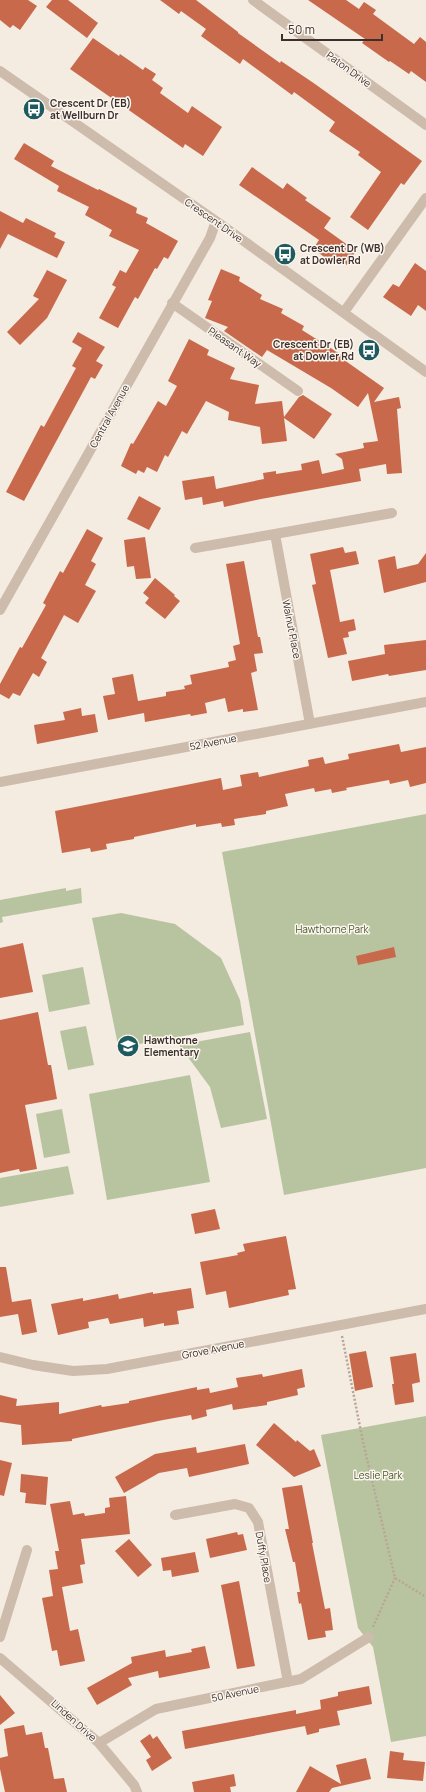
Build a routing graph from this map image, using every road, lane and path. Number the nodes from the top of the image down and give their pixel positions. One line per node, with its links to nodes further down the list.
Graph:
1 (253, 0): 3 (street, Paton Drive)
2 (0, 70): 5 (street, Crescent Drive)
3 (426, 125)
4 (426, 198): 7 (street)
5 (216, 221): 6 (street, Central Avenue); 7 (street, Crescent Drive)
6 (172, 303): 9 (street, Pleasant Way); 13 (street, Central Avenue)
7 (344, 312): 8 (street, Crescent Drive)
8 (426, 372)
9 (298, 391)
10 (392, 513): 11 (street)
11 (275, 534): 12 (street); 15 (street, Walnut Place)
12 (195, 548)
13 (0, 610)
14 (426, 702): 15 (street, 52 Avenue)
15 (310, 724): 16 (street, 52 Avenue)
16 (0, 782)
17 (426, 1309): 18 (street, Grove Avenue)
18 (340, 1325): 19 (street, Grove Avenue); 22 (path)
19 (0, 1357)
20 (175, 1515): 27 (street, Duffy Place)
21 (27, 1550): 24 (street)
22 (394, 1578): 23 (path); 25 (path)
23 (426, 1597)
24 (0, 1637)
25 (369, 1637): 27 (street, 50 Avenue)
26 (0, 1658): 28 (street, Linden Drive)
27 (288, 1682): 28 (street, 50 Avenue)
28 (99, 1743): 29 (street, Linden Drive)
29 (137, 1792)

